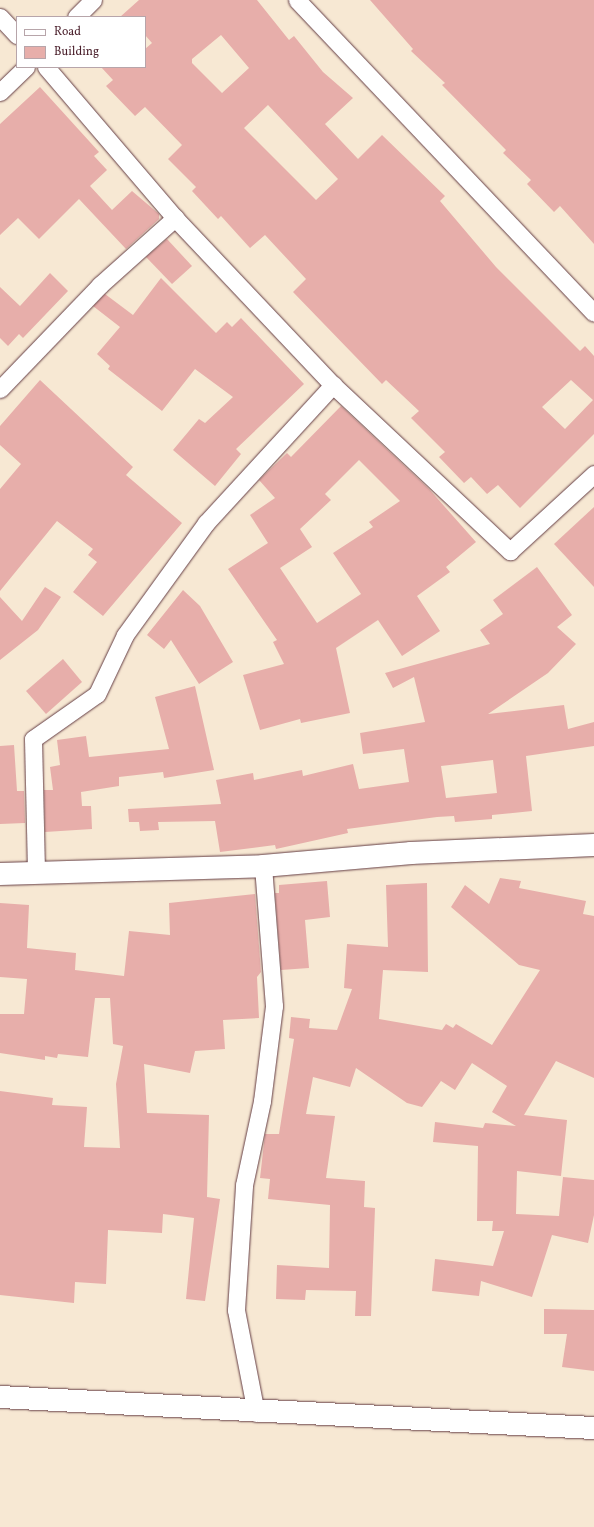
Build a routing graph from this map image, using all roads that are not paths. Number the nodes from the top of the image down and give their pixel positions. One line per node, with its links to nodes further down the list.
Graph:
1 (93, 0): 3 (street)
2 (297, 0): 11 (street)
3 (77, 16)
4 (0, 17): 5 (street)
5 (16, 34)
6 (25, 68): 9 (street)
7 (47, 68): 10 (street)
8 (55, 87): 10 (street)
9 (0, 92)
10 (175, 218): 12 (street); 13 (street)
11 (594, 313)
12 (333, 385): 14 (street); 15 (street); 18 (street)
13 (0, 389)
14 (419, 450)
15 (594, 474)
16 (594, 846): 17 (main road)
17 (263, 866): 18 (main road); 21 (street)
18 (36, 871): 19 (main road)
19 (0, 874)
20 (0, 1397): 21 (main road)
21 (256, 1413): 22 (main road)
22 (594, 1428)

